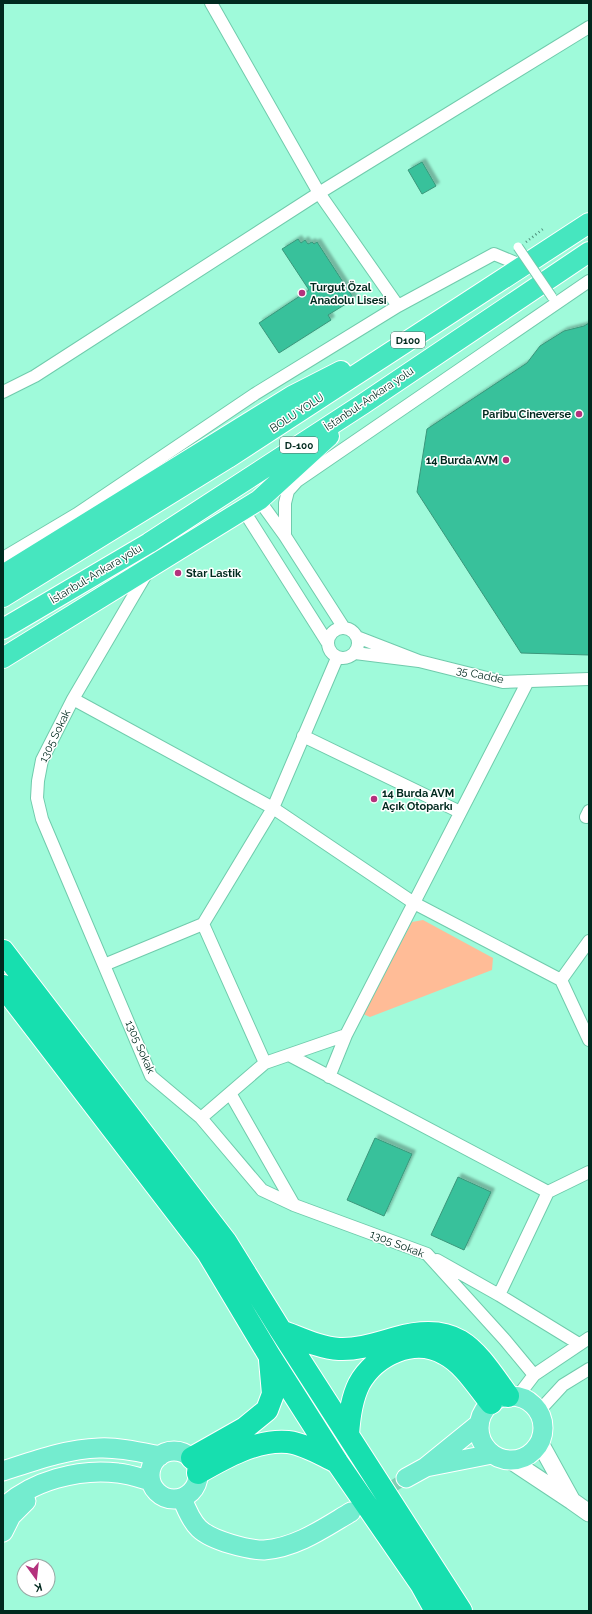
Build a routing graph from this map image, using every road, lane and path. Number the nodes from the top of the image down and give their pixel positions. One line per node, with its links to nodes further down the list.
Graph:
1 (212, 3): 3 (street)
2 (589, 27): 3 (street)
3 (319, 193): 10 (street); 12 (street)
4 (589, 223): 7 (highway, BOLU YOLU / D100)
5 (543, 229): 7 (path)
6 (589, 252): 13 (highway, İstanbul-Ankara yolu / D-100)
7 (520, 257): 9 (street, bridge); 10 (street); 11 (highway, BOLU YOLU / D100)
8 (589, 281): 15 (street)
9 (552, 297)
10 (398, 306): 16 (street)
11 (430, 326): 18 (highway); 19 (highway, BOLU YOLU / D100)
12 (3, 392)
13 (363, 404): 14 (highway); 21 (highway, İstanbul-Ankara yolu / D-100)
14 (252, 506): 15 (street); 17 (highway); 23 (street)
15 (285, 536): 20 (street)
16 (3, 558)
17 (150, 569): 25 (highway); 30 (street, 1305 Sokak)
18 (3, 575)
19 (3, 597)
20 (344, 628): 22 (street); 23 (street)
21 (3, 629)
22 (357, 637): 24 (street); 27 (street)
23 (327, 642): 26 (street)
24 (355, 653): 26 (street); 27 (street)
25 (3, 658)
26 (337, 658): 31 (street)
27 (420, 661): 29 (street, 35 Cadde)
28 (589, 679): 29 (street, 35 Cadde)
29 (528, 681): 33 (street)
30 (73, 699): 32 (street); 38 (street, 1305 Sokak)
31 (303, 736): 32 (street); 33 (street)
32 (273, 808): 34 (street); 35 (street)
33 (460, 812): 34 (street)
34 (414, 903): 39 (street); 41 (street)
35 (203, 924): 38 (street); 44 (street)
36 (589, 940): 39 (street)
37 (3, 951): 53 (highway)
38 (104, 965): 47 (street, 1305 Sokak)
39 (561, 980): 42 (street)
40 (3, 986): 55 (highway)
41 (346, 1036): 43 (street); 45 (street)
42 (589, 1040)
43 (289, 1055): 44 (street); 45 (street)
44 (265, 1063): 46 (street)
45 (329, 1077): 49 (street)
46 (230, 1093): 47 (street); 50 (street)
47 (201, 1118): 50 (street, 1305 Sokak)
48 (589, 1172): 49 (street)
49 (548, 1192): 52 (street)
50 (294, 1205): 51 (street, 1305 Sokak)
51 (427, 1254): 52 (street); 57 (street, 1305 Sokak)
52 (499, 1295): 54 (street)
53 (281, 1332): 58 (highway); 61 (highway)
54 (584, 1341): 57 (street)
55 (269, 1355): 67 (highway); 69 (highway)
56 (589, 1369): 59 (street)
57 (534, 1375): 58 (street)
58 (506, 1398): 59 (main road); 60 (main road); 61 (highway)
59 (539, 1411): 62 (main road)
60 (479, 1424): 63 (main road); 70 (main road)
61 (348, 1435): 82 (highway)
62 (540, 1444): 65 (main road); 76 (main road)
63 (492, 1454): 65 (main road); 70 (main road)
64 (160, 1456): 66 (main road); 69 (main road); 73 (main road)
65 (510, 1460): 76 (main road)
66 (29, 1462): 68 (street); 71 (main road)
67 (337, 1462): 69 (highway); 81 (highway)
68 (3, 1463)
69 (195, 1466): 75 (main road)
70 (426, 1467): 72 (main road)
71 (3, 1471)
72 (406, 1478)
73 (150, 1481): 74 (main road); 75 (main road)
74 (38, 1486): 77 (main road); 80 (main road)
75 (182, 1498): 78 (main road)
76 (572, 1501): 79 (main road)
77 (3, 1508)
78 (351, 1512)
79 (589, 1513)
80 (3, 1532)
81 (436, 1611)
82 (461, 1611)

